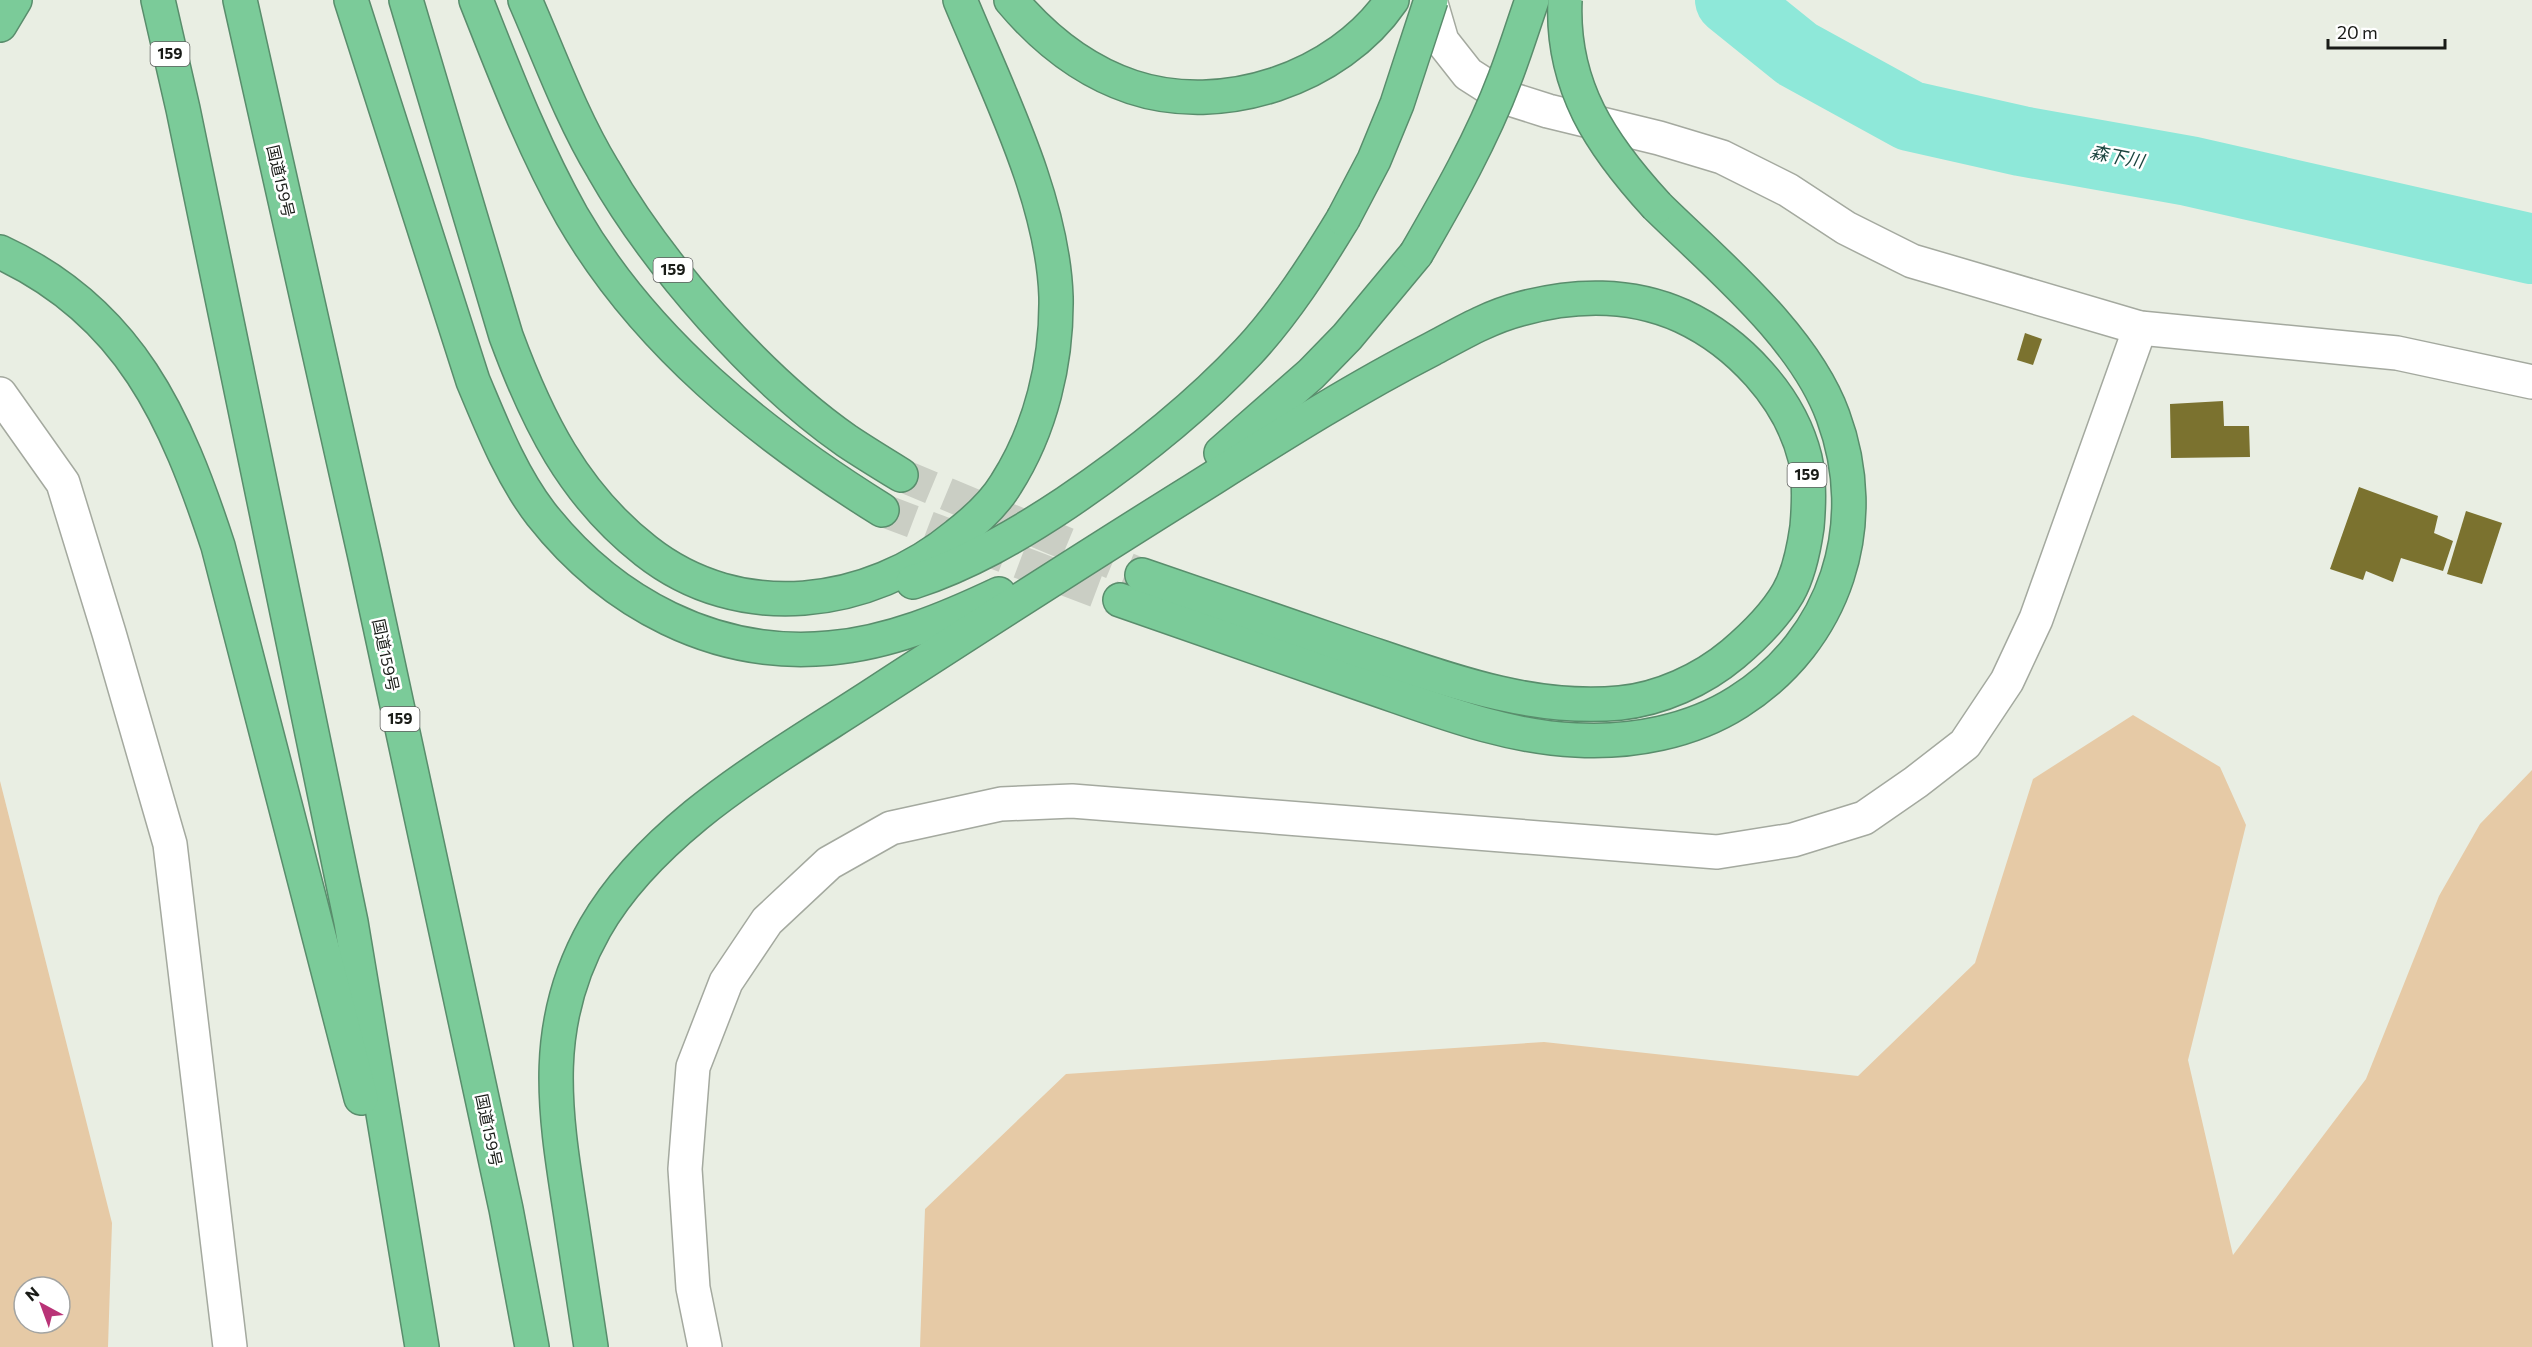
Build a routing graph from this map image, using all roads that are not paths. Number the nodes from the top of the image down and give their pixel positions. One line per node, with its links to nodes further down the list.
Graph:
1 (15, 0): 15 (highway)
2 (158, 0): 30 (highway, 159)
3 (240, 0): 31 (highway, 国道159号 / 159)
4 (351, 0): 28 (highway, 159)
5 (393, 0): 16 (highway)
6 (406, 0): 16 (highway)
7 (476, 0): 23 (highway)
8 (525, 0): 22 (highway, 159)
9 (960, 0): 26 (highway)
10 (1011, 0): 11 (highway)
11 (1392, 0)
12 (1431, 0): 18 (street); 26 (highway, bridge)
13 (1532, 0): 21 (highway, bridge)
14 (1565, 0): 27 (highway, bridge)
15 (0, 25)
16 (442, 128): 26 (highway)
17 (0, 252): 30 (highway, 159)
18 (2140, 328): 19 (street); 33 (street)
19 (2532, 382)
20 (0, 394): 29 (street)
21 (1267, 414): 24 (highway); 28 (highway)
22 (901, 475)
23 (882, 510)
24 (1130, 530): 25 (highway, 159); 28 (highway, 159); 32 (highway, 159)
25 (1142, 575)
26 (788, 600)
27 (1120, 600)
28 (976, 605)
29 (230, 1347)
30 (422, 1347)
31 (532, 1347)
32 (591, 1347)
33 (705, 1347)

